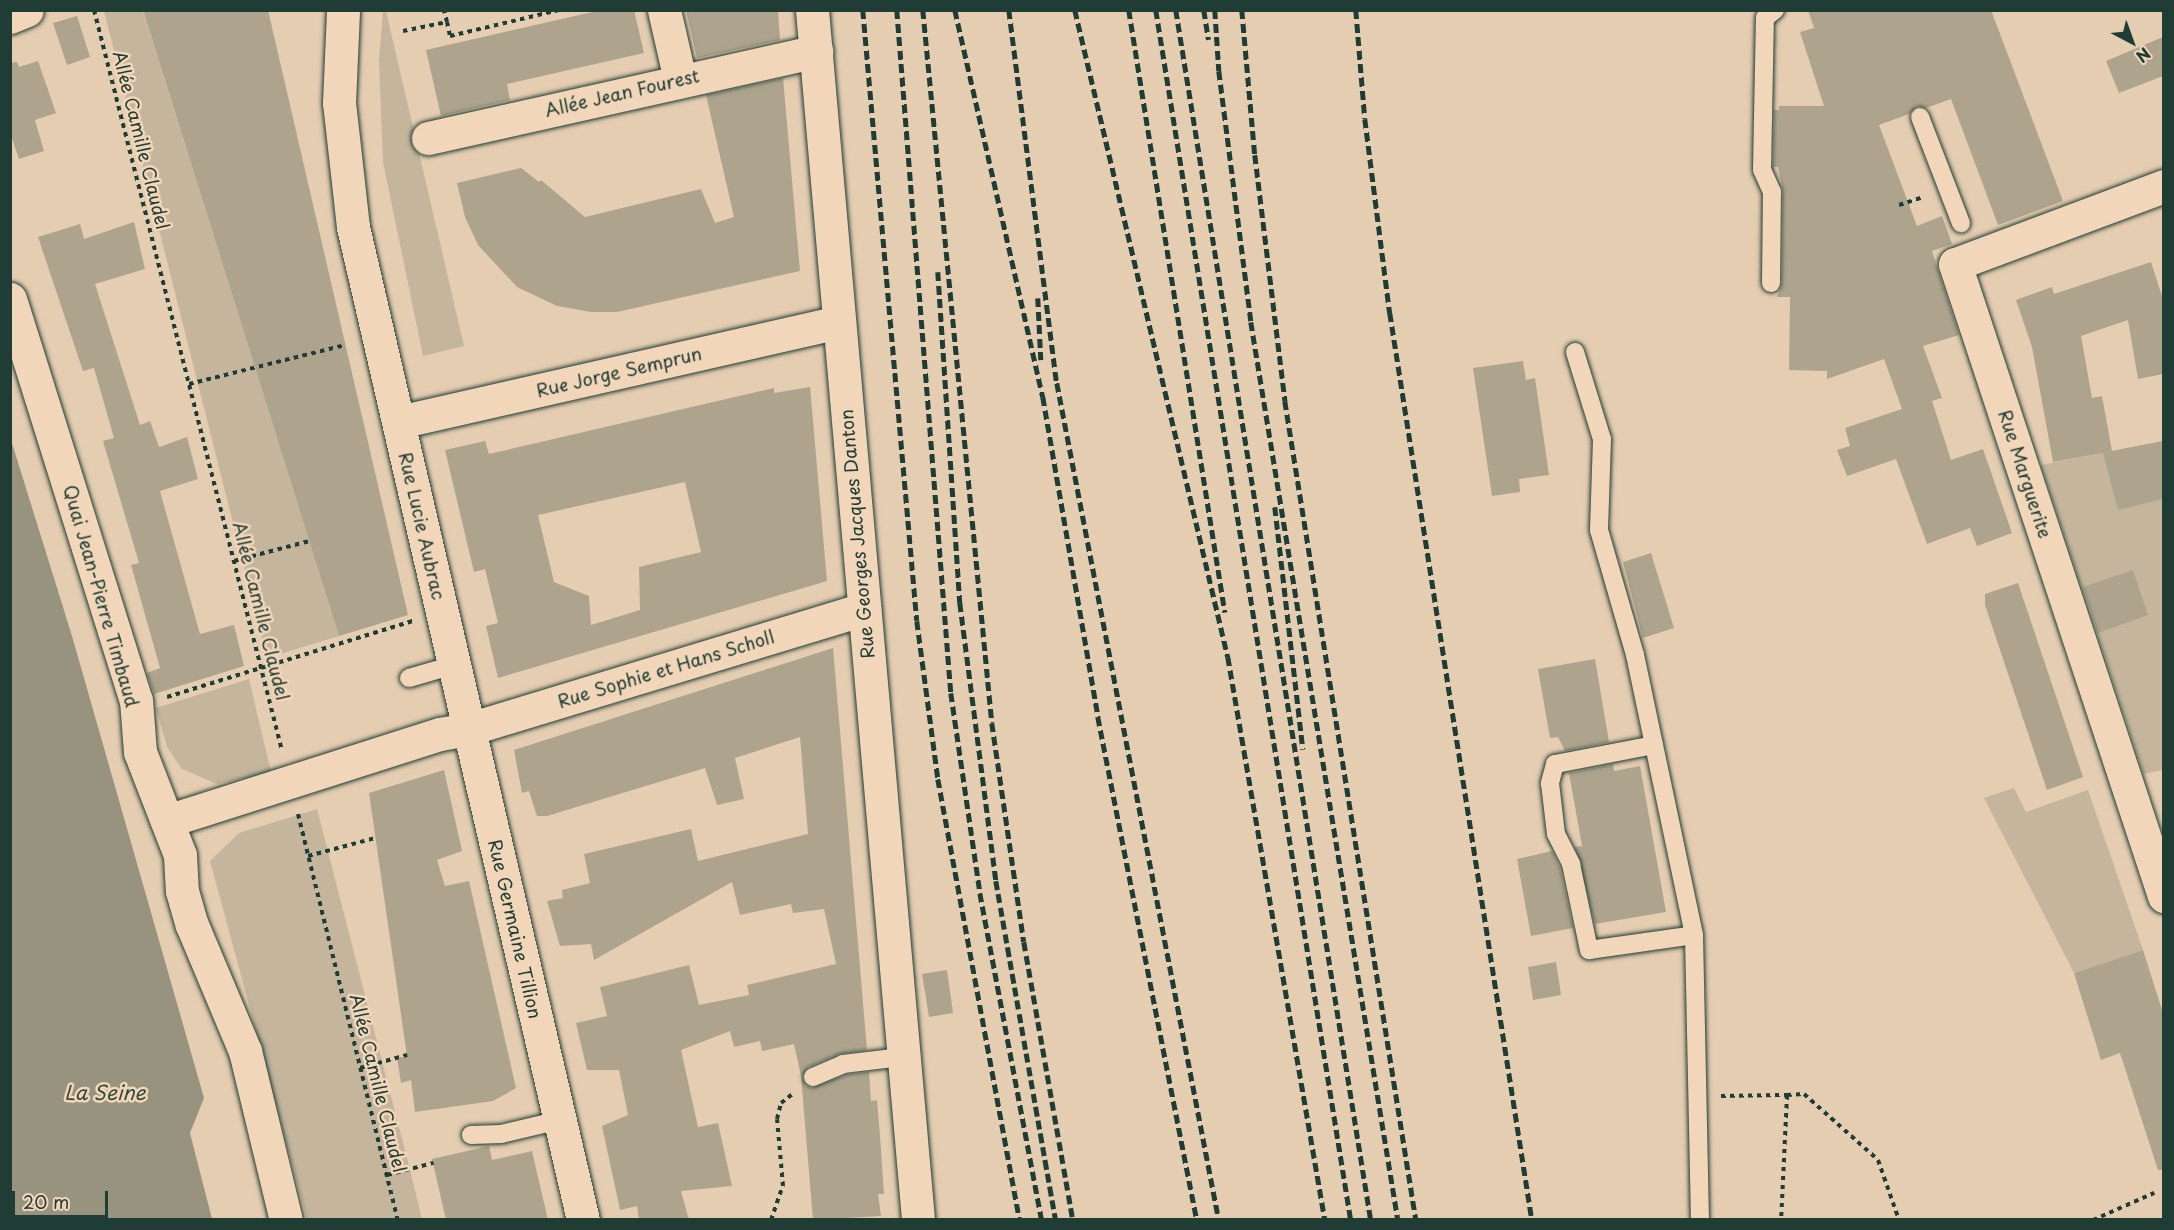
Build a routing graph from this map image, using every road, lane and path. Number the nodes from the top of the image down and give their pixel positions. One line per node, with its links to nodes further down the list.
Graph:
1 (27, 10): 9 (street)
2 (94, 10): 25 (path, Allée Camille Claudel)
3 (343, 10): 26 (street, Rue Lucie Aubrac)
4 (444, 10): 10 (path)
5 (559, 10): 10 (path)
6 (664, 10): 13 (street)
7 (812, 10): 12 (street, Rue Georges Jacques Danton)
8 (1767, 13): 20 (lane)
9 (10, 17)
10 (447, 22): 11 (path)
11 (403, 31)
12 (816, 51): 13 (street, Allée Jean Fourest); 22 (street, Rue Georges Jacques Danton)
13 (680, 80): 15 (street, Allée Jean Fourest)
14 (1920, 117): 19 (lane)
15 (428, 138)
16 (2163, 186): 19 (street, Rue Marguerite)
17 (1930, 195): 18 (path)
18 (1899, 205)
19 (1966, 237): 41 (street, Rue Marguerite)
20 (1771, 283)
21 (10, 299): 38 (street, Quai Jean-Pierre Timbaud)
22 (839, 322): 26 (street, Rue Jorge Semprun); 29 (street, Rue Georges Jacques Danton)
23 (345, 345): 25 (path)
24 (1575, 352): 36 (lane)
25 (189, 384): 28 (path, Allée Camille Claudel)
26 (399, 422): 30 (street, Rue Lucie Aubrac)
27 (309, 541): 28 (path)
28 (234, 561): 32 (path, Allée Camille Claudel)
29 (864, 609): 35 (street, Rue Sophie et Hans Scholl); 44 (street, Rue Georges Jacques Danton)
30 (442, 612): 31 (street, Rue Lucie Aubrac); 32 (path)
31 (454, 665): 33 (lane); 35 (street, Rue Lucie Aubrac)
32 (261, 667): 34 (path); 37 (path, Allée Camille Claudel)
33 (409, 678)
34 (160, 699)
35 (469, 729): 37 (street); 50 (street, Rue Germaine Tillion)
36 (1654, 745): 42 (lane); 42 (lane)
37 (290, 782): 38 (street); 40 (path, Allée Camille Claudel)
38 (167, 821): 55 (street, Quai Jean-Pierre Timbaud)
39 (375, 838): 40 (path)
40 (308, 856): 45 (path, Allée Camille Claudel)
41 (2163, 896)
42 (1694, 935): 49 (lane)
43 (407, 1055): 45 (path)
44 (902, 1057): 46 (lane); 59 (street, Rue Georges Jacques Danton)
45 (360, 1068): 53 (path, Allée Camille Claudel)
46 (813, 1077)
47 (798, 1091): 58 (path)
48 (1787, 1095): 49 (path); 61 (path); 62 (path)
49 (1699, 1096): 60 (lane)
50 (561, 1124): 51 (lane); 57 (street, Rue Germaine Tillion)
51 (471, 1136)
52 (433, 1163): 53 (path)
53 (387, 1175): 56 (path, Allée Camille Claudel)
54 (2154, 1193): 65 (path)
55 (284, 1210)
56 (398, 1220)
57 (583, 1220)
58 (771, 1220)
59 (918, 1220)
60 (1700, 1220)
61 (1781, 1220)
62 (1899, 1220)
63 (1988, 1220): 64 (path)
64 (1995, 1220)
65 (2093, 1220)

